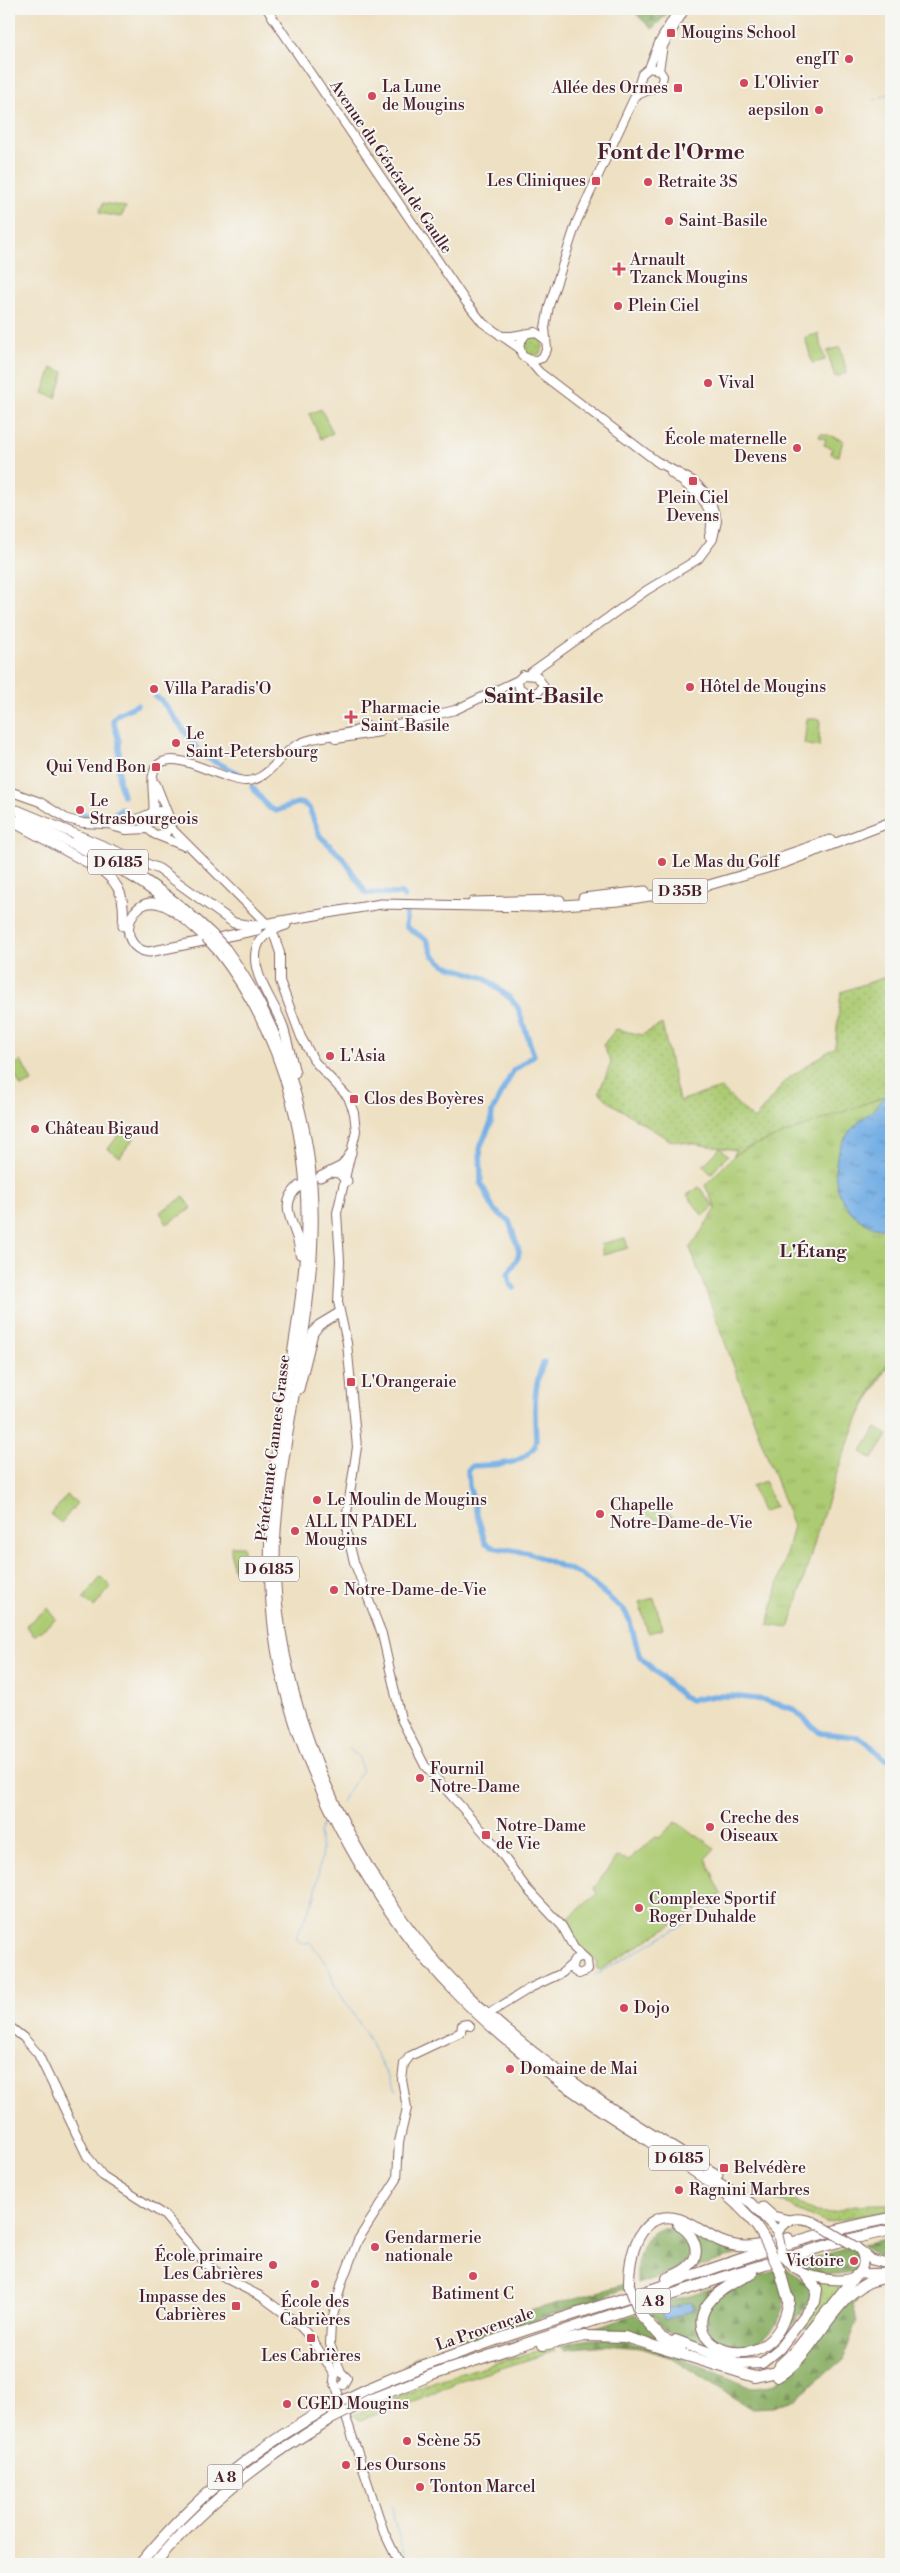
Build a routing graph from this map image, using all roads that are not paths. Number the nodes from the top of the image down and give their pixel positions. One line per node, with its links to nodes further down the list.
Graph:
1 (267, 9): 12 (main road, Avenue du Général de Gaulle)
2 (679, 9): 4 (main road)
3 (685, 9): 5 (main road)
4 (649, 68): 5 (main road); 6 (main road)
5 (659, 70): 7 (main road)
6 (641, 81): 7 (main road); 8 (main road)
7 (650, 89): 8 (main road)
8 (635, 96): 9 (main road)
9 (546, 319): 10 (main road); 13 (main road)
10 (536, 332): 11 (main road); 13 (main road)
11 (526, 334): 12 (main road); 14 (main road)
12 (499, 335): 14 (main road, Avenue du Général de Gaulle)
13 (546, 340): 15 (main road)
14 (519, 348): 16 (main road)
15 (542, 358): 16 (main road); 17 (main road)
16 (529, 360): 17 (main road)
17 (550, 378): 18 (main road)
18 (544, 663): 19 (main road); 20 (main road)
19 (530, 674): 20 (main road); 21 (main road)
20 (540, 678): 22 (main road)
21 (518, 680): 22 (main road); 23 (main road)
22 (522, 690): 23 (main road)
23 (497, 691): 24 (main road)
24 (154, 775): 27 (main road); 28 (main road)
25 (9, 790): 32 (main road)
26 (12, 810): 38 (main road); 41 (main road, Pénétrante Cannes Grasse / D 6185)
27 (151, 813): 28 (main road); 32 (main road); 34 (main road)
28 (167, 814): 33 (main road)
29 (891, 818): 37 (main road, D 35B)
30 (9, 820): 42 (main road)
31 (891, 822): 37 (main road, D 35B)
32 (109, 825): 34 (main road)
33 (170, 827): 35 (main road); 36 (main road)
34 (148, 829): 35 (main road)
35 (157, 835): 36 (main road)
36 (189, 848): 39 (main road)
37 (806, 851): 38 (main road, D 35B)
38 (310, 916): 42 (main road); 45 (main road)
39 (264, 921)
40 (274, 935): 44 (main road)
41 (210, 937): 42 (main road); 43 (main road, Pénétrante Cannes Grasse / D 6185, bridge)
42 (182, 947)
43 (222, 950): 45 (main road, Pénétrante Cannes Grasse / D 6185); 52 (main road, Pénétrante Cannes Grasse / D 6185)
44 (281, 975): 46 (main road); 49 (main road)
45 (305, 1130): 53 (main road, Pénétrante Cannes Grasse / D 6185)
46 (351, 1152): 47 (main road); 49 (main road)
47 (331, 1172): 48 (main road); 49 (main road)
48 (320, 1177)
49 (346, 1179): 51 (main road)
50 (299, 1186): 52 (main road)
51 (338, 1318): 53 (main road); 54 (main road)
52 (293, 1339): 62 (main road, Pénétrante Cannes Grasse / D 6185)
53 (287, 1437): 64 (main road, Pénétrante Cannes Grasse / D 6185)
54 (557, 1921): 55 (main road); 56 (main road)
55 (581, 1957): 56 (main road); 57 (main road)
56 (573, 1962): 57 (main road); 58 (main road)
57 (576, 1972): 58 (main road)
58 (562, 1974): 59 (main road)
59 (493, 2011)
60 (477, 2021): 85 (main road)
61 (9, 2026): 85 (main road)
62 (640, 2135): 67 (main road, Pénétrante Cannes Grasse / D 6185); 78 (highway, bridge)
63 (891, 2218): 65 (highway, La Provençale / A 8)
64 (789, 2220): 67 (main road); 69 (main road, Pénétrante Cannes Grasse, bridge)
65 (840, 2229): 77 (highway); 79 (highway, La Provençale / A 8)
66 (891, 2230): 68 (highway, La Provençale / A 8)
67 (778, 2234): 74 (main road, bridge)
68 (822, 2246): 78 (highway); 82 (highway, La Provençale / A 8)
69 (859, 2249): 70 (main road); 73 (main road)
70 (891, 2265)
71 (869, 2273): 72 (main road); 73 (main road); 76 (main road)
72 (891, 2273)
73 (857, 2275): 74 (main road); 83 (highway)
74 (806, 2276): 81 (highway)
75 (891, 2278): 76 (highway)
76 (879, 2279): 84 (highway)
77 (632, 2284): 79 (highway); 80 (highway, bridge)
78 (789, 2298): 81 (highway)
79 (608, 2303): 88 (highway, La Provençale / A 8, bridge)
80 (642, 2314): 81 (highway); 83 (highway)
81 (697, 2348)
82 (484, 2358): 84 (highway); 89 (highway, La Provençale / A 8, bridge)
83 (785, 2361): 84 (highway)
84 (706, 2363)
85 (338, 2374): 86 (main road); 86 (main road)
86 (340, 2385): 87 (main road)
87 (398, 2562)
88 (140, 2564)
89 (154, 2564)

